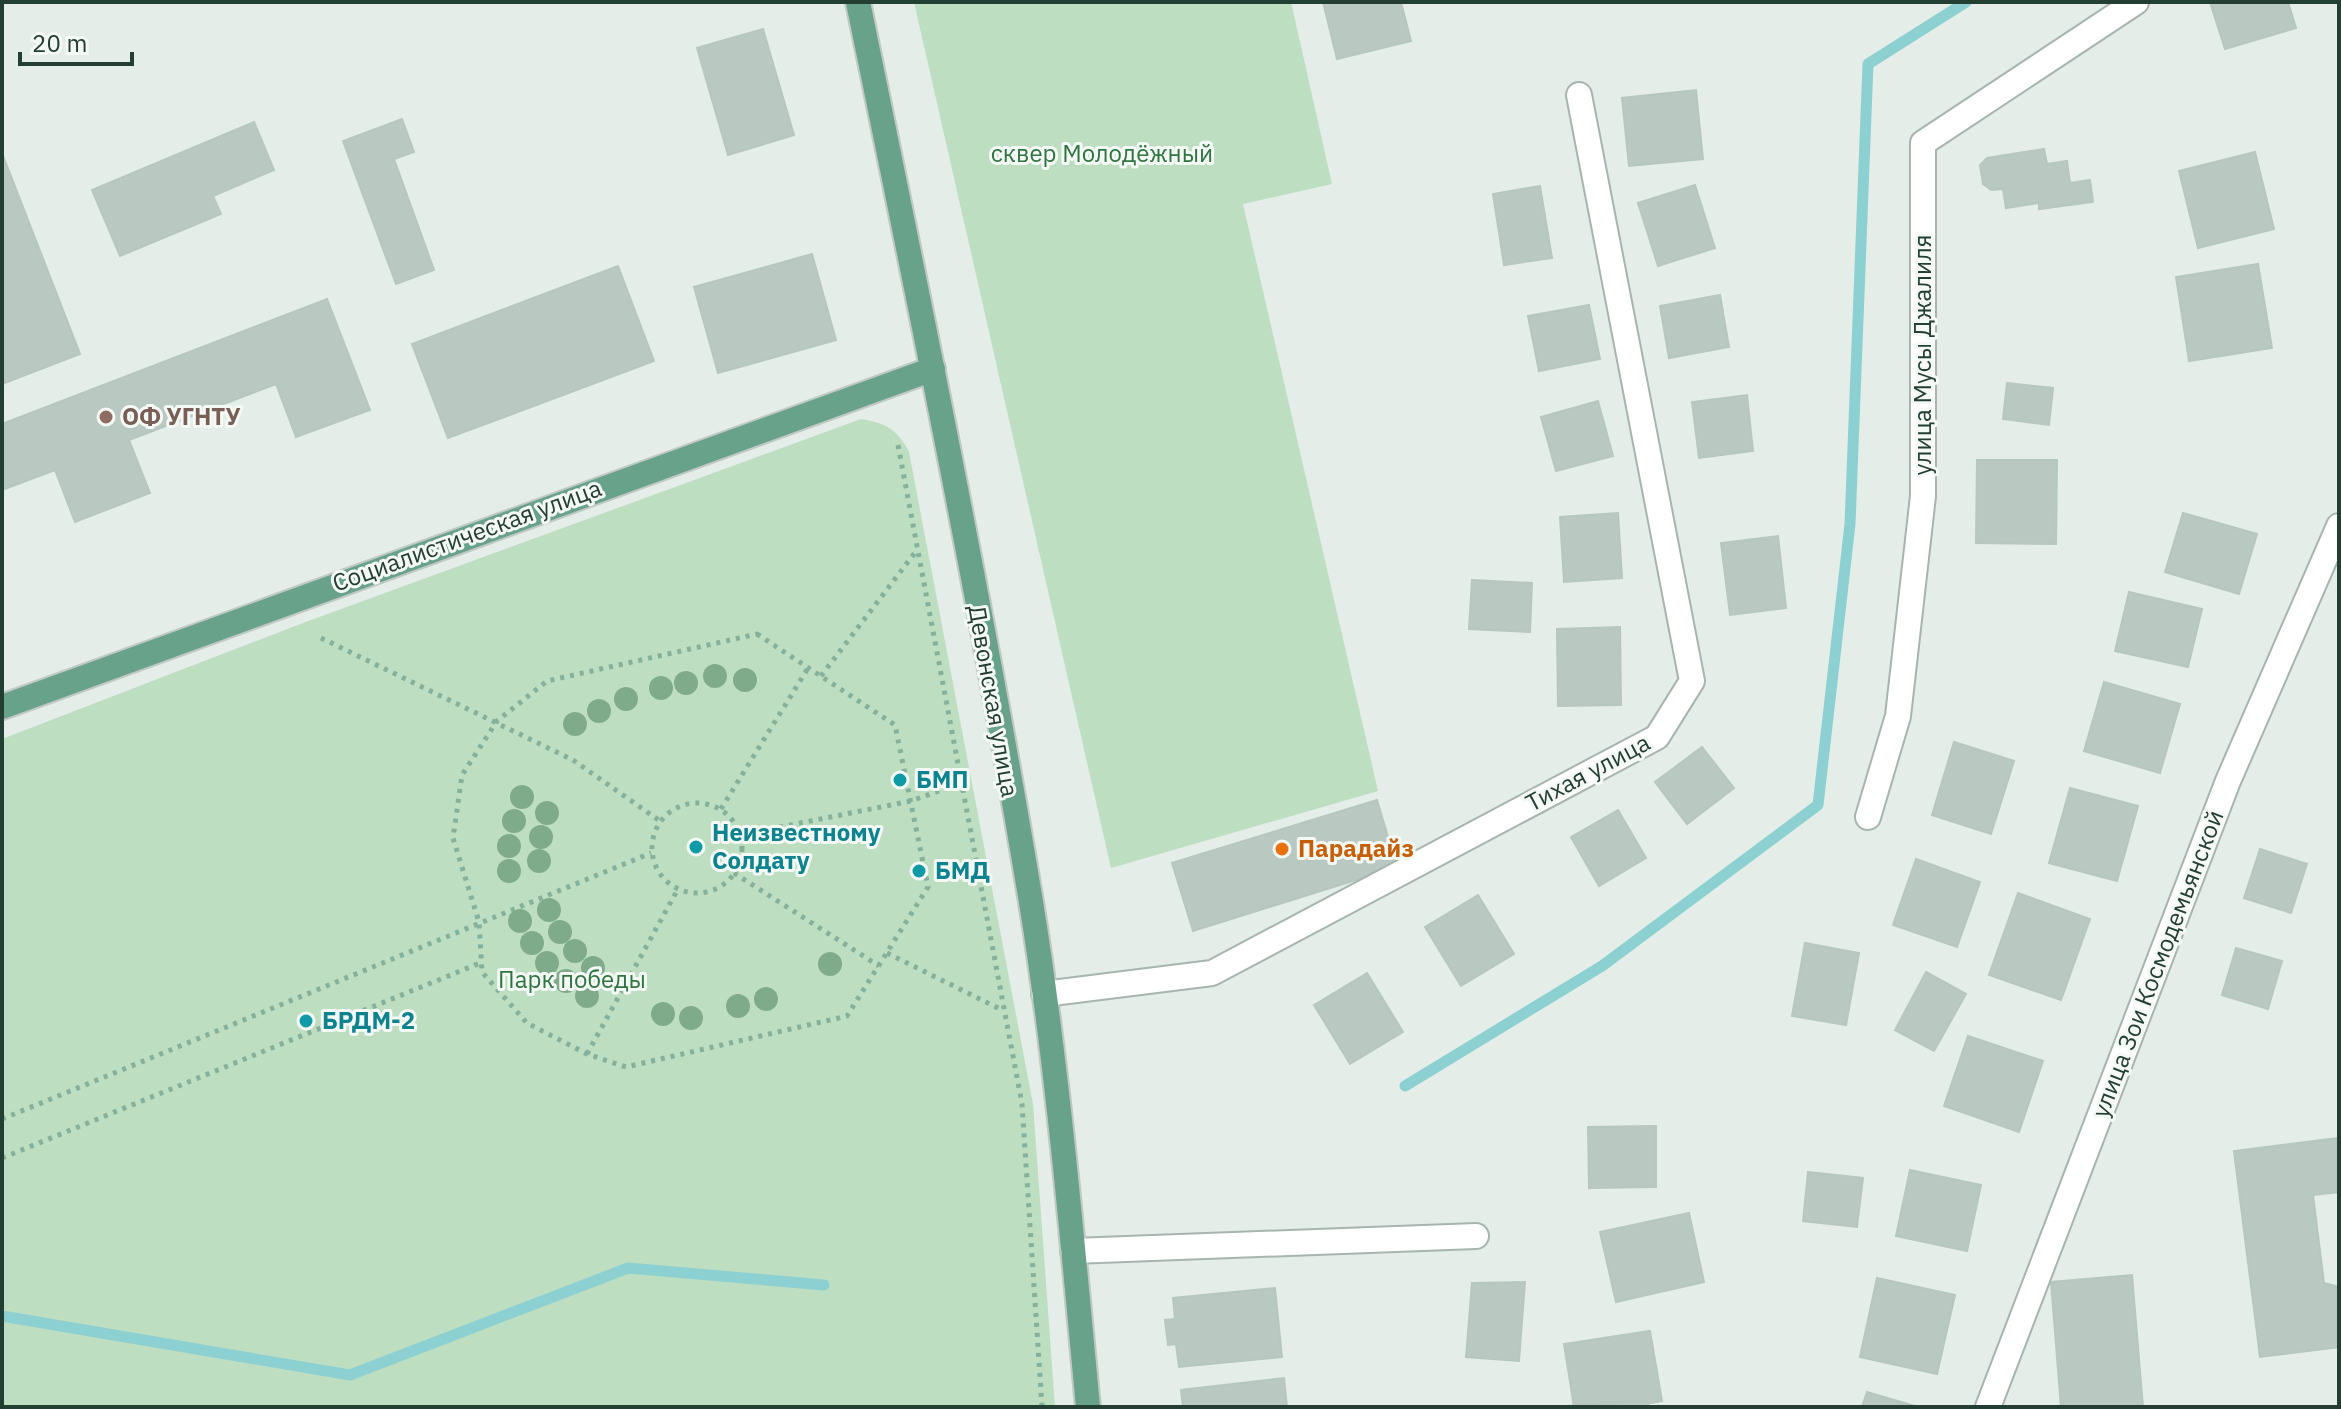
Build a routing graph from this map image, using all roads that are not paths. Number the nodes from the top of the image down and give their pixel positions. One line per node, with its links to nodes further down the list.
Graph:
1 (858, 2): 4 (main road, Девонская улица)
2 (2136, 2): 7 (street, улица Мусы Джалиля)
3 (1579, 95): 8 (street, Тихая улица)
4 (933, 369): 6 (main road, Социалистическая улица); 8 (main road, Девонская улица)
5 (2339, 526): 12 (street, улица Зои Космодемьянской)
6 (2, 707)
7 (1868, 817)
8 (1044, 994): 10 (main road, Девонская улица)
9 (1476, 1236): 10 (street)
10 (1073, 1251): 11 (main road, Девонская улица)
11 (1088, 1407)
12 (1988, 1407)

